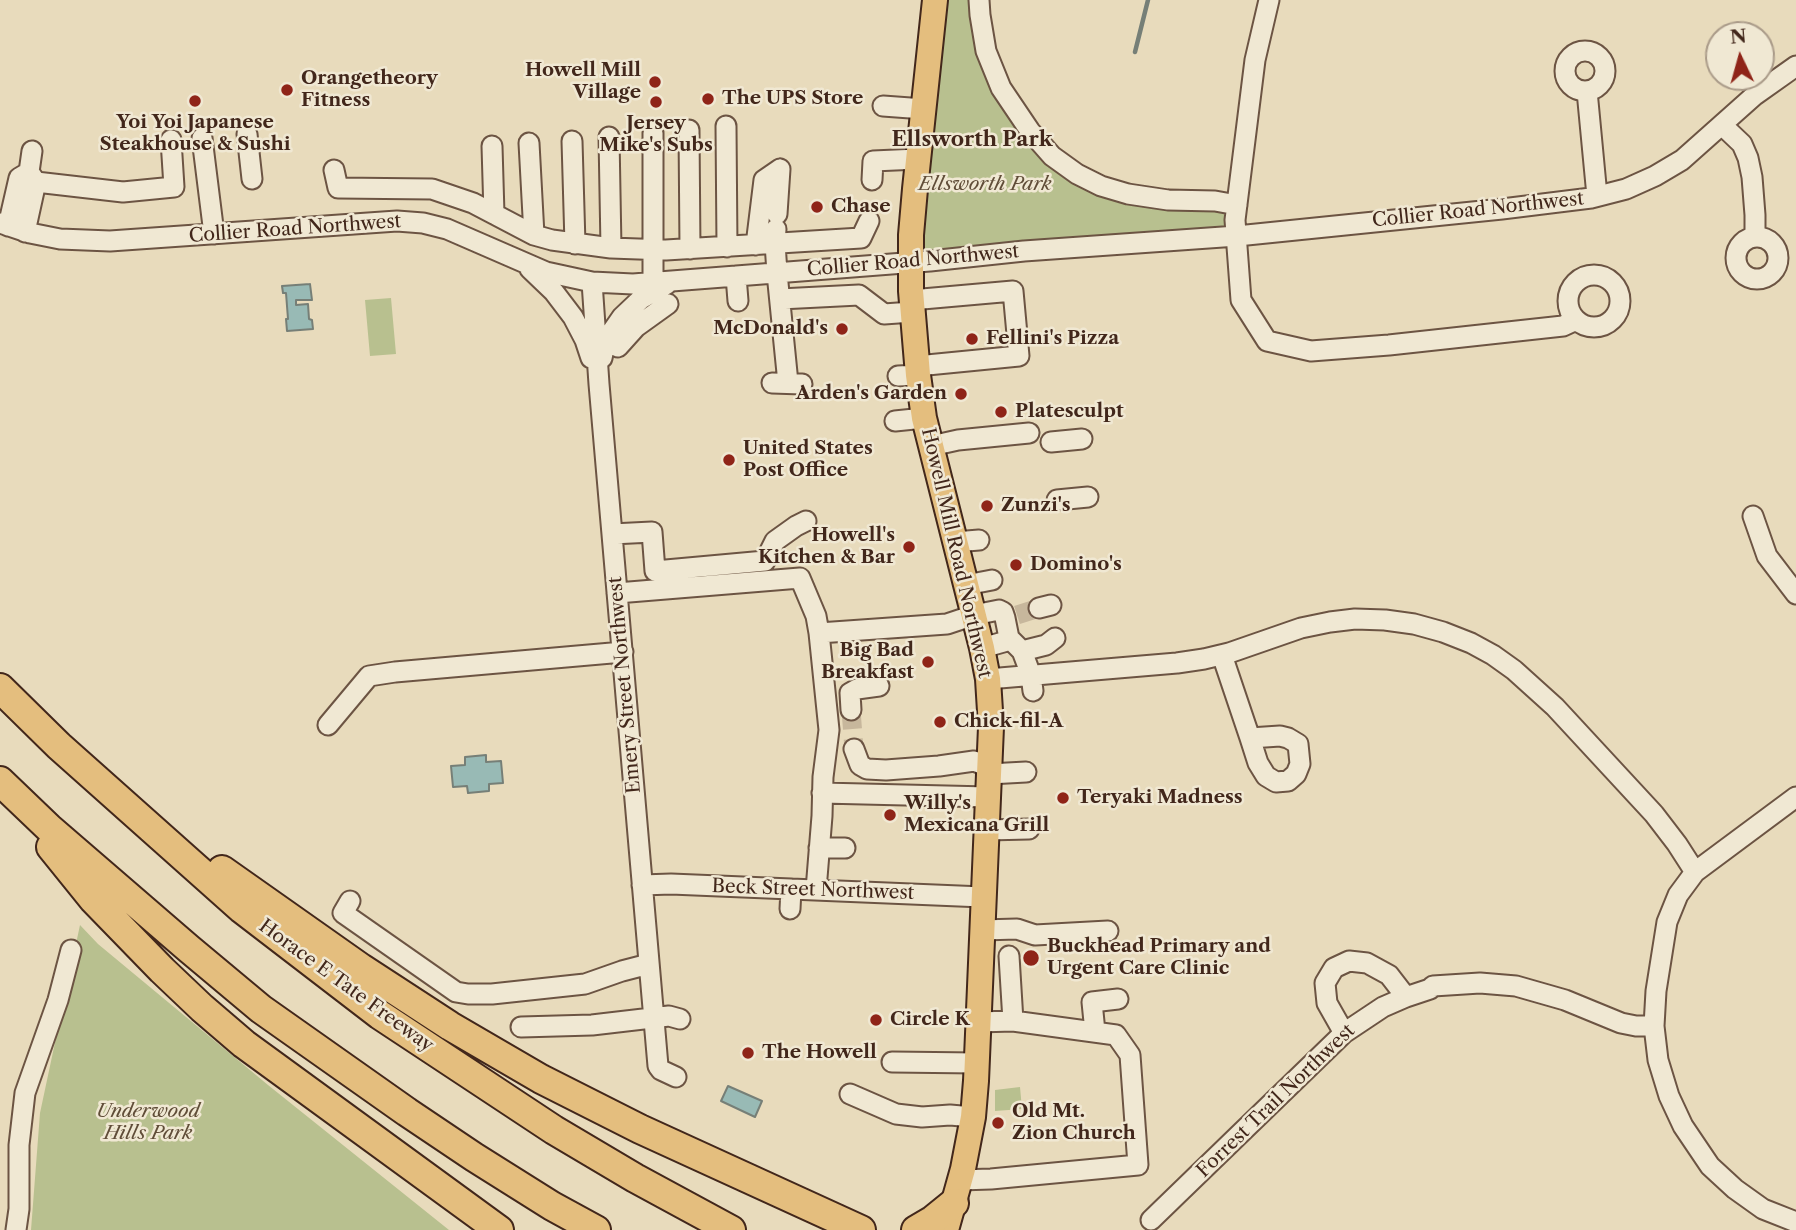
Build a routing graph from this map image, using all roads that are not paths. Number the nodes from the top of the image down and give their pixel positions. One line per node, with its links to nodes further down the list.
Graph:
1 (935, 0): 7 (main road, Howell Mill Road Northwest)
2 (979, 0): 27 (street)
3 (1269, 0): 27 (street)
4 (1796, 66): 8 (street, Collier Road Northwest)
5 (1587, 91): 25 (street)
6 (883, 106): 7 (street)
7 (923, 109): 20 (main road, Howell Mill Road Northwest)
8 (1722, 125): 25 (street, Collier Road Northwest); 36 (street)
9 (726, 126): 39 (street)
10 (689, 130): 41 (street)
11 (653, 133): 42 (street)
12 (247, 134): 23 (street)
13 (609, 137): 40 (street)
14 (202, 138): 33 (street)
15 (172, 140): 22 (street)
16 (572, 141): 38 (street)
17 (529, 143): 34 (street)
18 (492, 146): 28 (street)
19 (33, 151): 22 (street)
20 (918, 159): 24 (street); 44 (main road, Howell Mill Road Northwest)
21 (334, 170): 26 (street)
22 (33, 177): 30 (street)
23 (251, 179)
24 (872, 180)
25 (1597, 196): 35 (street, Collier Road Northwest)
26 (458, 198): 28 (street); 31 (street)
27 (1237, 205): 35 (street)
28 (494, 214): 34 (street)
29 (869, 220): 37 (street)
30 (11, 227): 33 (street, Collier Road Northwest)
31 (446, 228): 33 (street, Collier Road Northwest); 43 (street, Collier Road Northwest)
32 (771, 233): 32 (street); 37 (street); 39 (street); 46 (street)
33 (214, 234)
34 (534, 235): 38 (street)
35 (1237, 236): 44 (street, Collier Road Northwest); 55 (street)
36 (1755, 237)
37 (803, 243): 45 (street)
38 (575, 244): 40 (street)
39 (727, 247): 41 (street)
40 (611, 248): 42 (street)
41 (690, 248): 42 (street)
42 (653, 249): 50 (street)
43 (522, 261): 49 (street, Collier Road Northwest); 59 (street)
44 (911, 262): 45 (street, Collier Road Northwest); 54 (main road, Howell Mill Road Northwest)
45 (805, 270): 46 (street, Collier Road Northwest)
46 (777, 272): 47 (street, Collier Road Northwest); 51 (street)
47 (736, 276): 48 (street, Collier Road Northwest); 52 (street)
48 (673, 281): 50 (street, Collier Road Northwest); 56 (street)
49 (592, 282): 50 (street, Collier Road Northwest); 59 (street, Emery Street Northwest)
50 (653, 282)
51 (780, 299): 54 (street); 58 (street)
52 (738, 301)
53 (668, 304): 56 (street)
54 (912, 306): 57 (main road, Howell Mill Road Northwest); 57 (street)
55 (1576, 320)
56 (606, 340): 59 (street)
57 (911, 372): 60 (main road, Howell Mill Road Northwest)
58 (787, 383)
59 (599, 384): 70 (street, Emery Street Northwest)
60 (924, 418): 61 (street); 65 (main road, Howell Mill Road Northwest)
61 (895, 421)
62 (1029, 433): 65 (street)
63 (1082, 439): 64 (street)
64 (1051, 442)
65 (931, 446): 72 (main road, Howell Mill Road Northwest)
66 (1088, 497): 67 (street)
67 (1057, 500)
68 (1752, 516): 74 (street)
69 (806, 521): 70 (street)
70 (612, 534): 73 (street, Emery Street Northwest)
71 (992, 580): 72 (street)
72 (966, 585): 75 (main road, Howell Mill Road Northwest)
73 (617, 593): 76 (street); 80 (street, Emery Street Northwest)
74 (1796, 594)
75 (974, 615): 76 (street); 78 (street); 79 (main road, Howell Mill Road Northwest)
76 (819, 634): 93 (street)
77 (1055, 638): 78 (street)
78 (1016, 645): 79 (street); 83 (street)
79 (982, 648): 82 (main road, Howell Mill Road Northwest)
80 (624, 652): 87 (street); 101 (street, Emery Street Northwest)
81 (1222, 654): 83 (street); 88 (street); 100 (street)
82 (988, 679): 83 (street); 90 (main road, Howell Mill Road Northwest)
83 (1032, 683)
84 (878, 686): 86 (street)
85 (0, 688): 94 (highway, Horace E Tate Freeway)
86 (851, 710)
87 (328, 725)
88 (1250, 738)
89 (854, 749): 90 (street)
90 (992, 766): 91 (street); 93 (street); 97 (main road, Howell Mill Road Northwest)
91 (1026, 772)
92 (2, 783): 125 (highway); 132 (highway)
93 (822, 793): 98 (street)
94 (118, 797): 133 (highway, Horace E Tate Freeway); 134 (highway)
95 (1796, 797): 100 (street)
96 (1029, 829): 97 (street)
97 (987, 830): 103 (main road, Howell Mill Road Northwest)
98 (819, 848): 99 (street); 102 (street)
99 (845, 848)
100 (1695, 872): 116 (street)
101 (642, 885): 102 (street, Beck Street Northwest); 109 (street, Emery Street Northwest)
102 (816, 890): 103 (street, Beck Street Northwest)
103 (984, 897): 105 (main road, Howell Mill Road Northwest)
104 (350, 901): 109 (street)
105 (982, 930): 106 (street); 115 (main road, Howell Mill Road Northwest)
106 (1108, 931)
107 (71, 950): 129 (street)
108 (1009, 956): 114 (street)
109 (649, 964): 112 (street, Emery Street Northwest)
110 (1406, 997): 116 (street, Forrest Trail Northwest); 119 (street, Forrest Trail Northwest); 119 (street)
111 (1118, 999): 118 (street)
112 (654, 1018): 113 (street); 117 (street); 122 (street, Emery Street Northwest)
113 (680, 1019)
114 (1013, 1021): 115 (street); 118 (street)
115 (978, 1022): 121 (main road, Howell Mill Road Northwest)
116 (1654, 1026): 128 (street)
117 (521, 1027)
118 (1094, 1032): 126 (street)
119 (1344, 1033): 127 (street, Forrest Trail Northwest)
120 (892, 1062): 121 (street)
121 (976, 1063): 124 (main road, Howell Mill Road Northwest)
122 (676, 1077)
123 (850, 1094): 124 (street)
124 (973, 1117): 126 (main road, Howell Mill Road Northwest)
125 (469, 1207): 130 (highway); 131 (highway)
126 (955, 1211): 135 (highway)
127 (1151, 1220)
128 (1796, 1222)
129 (16, 1230)
130 (499, 1230)
131 (509, 1230)
132 (596, 1230)
133 (731, 1230)
134 (861, 1230)
135 (916, 1230)

